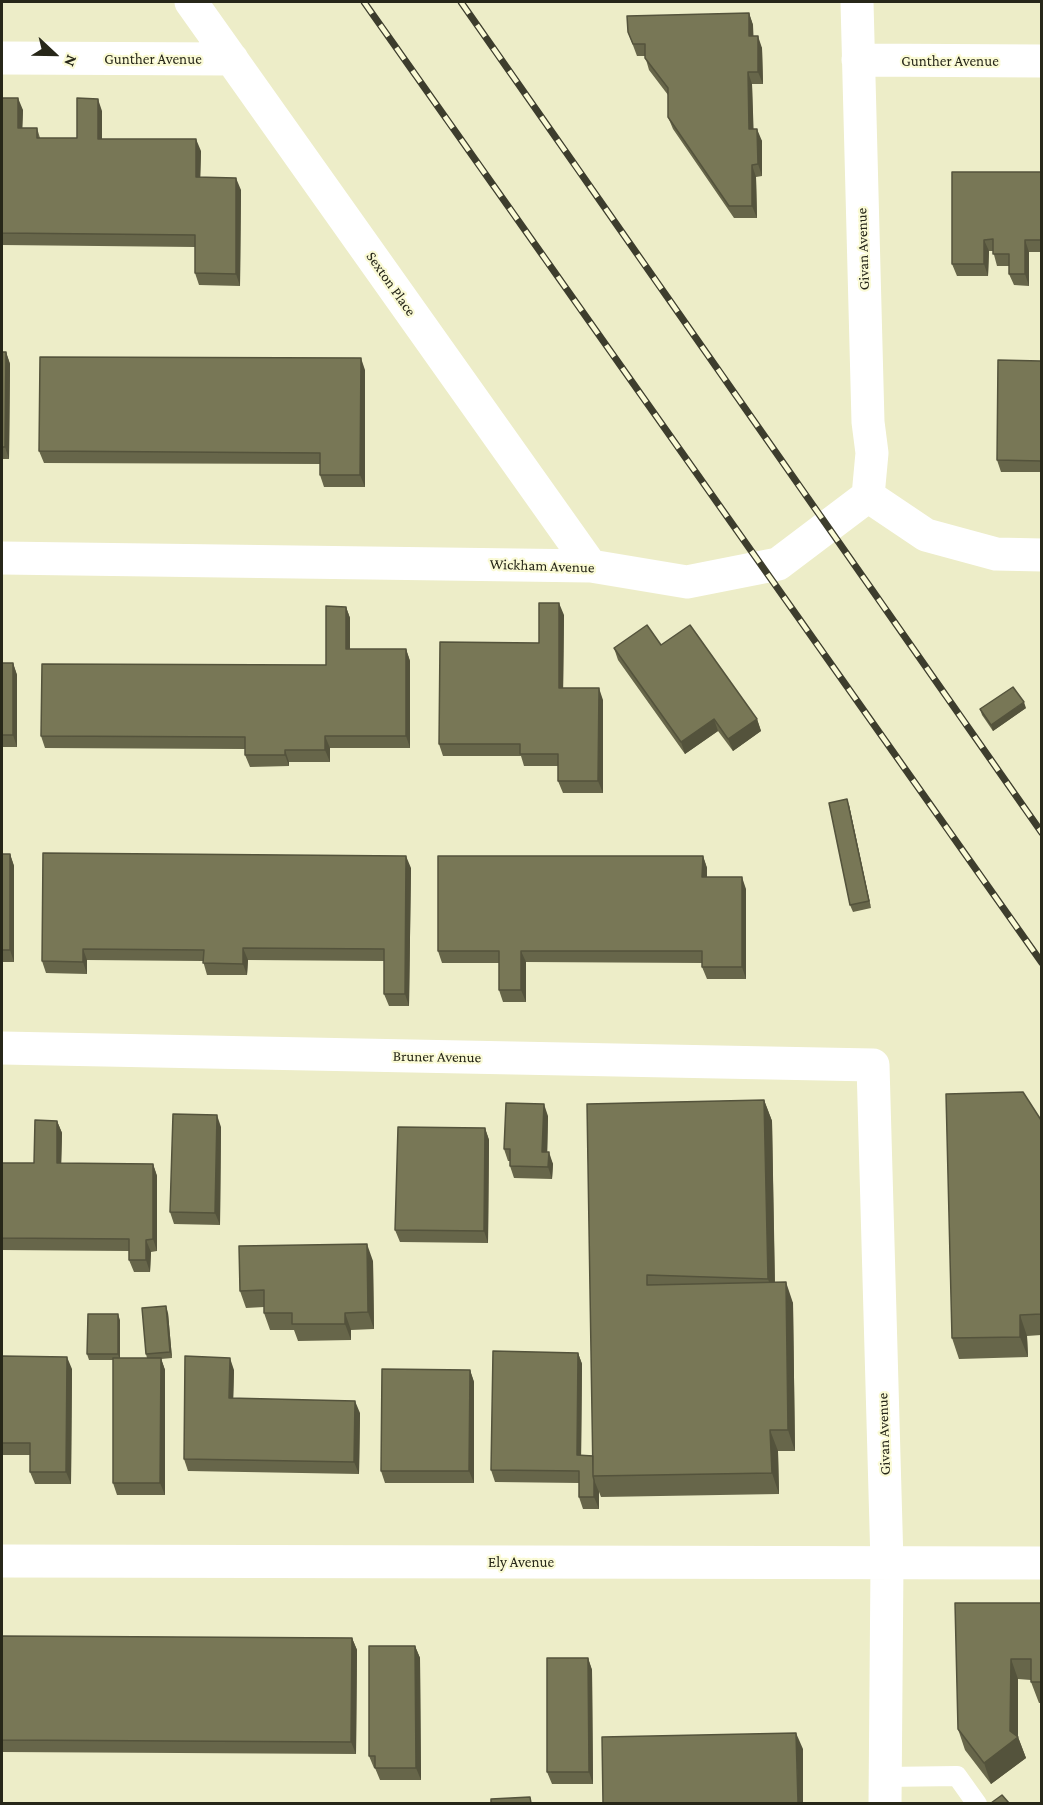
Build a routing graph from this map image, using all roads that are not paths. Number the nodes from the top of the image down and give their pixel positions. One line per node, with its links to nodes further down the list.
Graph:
1 (191, 2): 4 (street, Sexton Place)
2 (856, 2): 5 (street, Givan Avenue)
3 (2, 58): 4 (street, Gunther Avenue)
4 (232, 59): 10 (street, Sexton Place)
5 (858, 60): 6 (street, Gunther Avenue); 7 (street, Givan Avenue)
6 (1041, 61)
7 (868, 496): 8 (street); 10 (street, Wickham Avenue)
8 (1041, 555)
9 (2, 558): 10 (street, Wickham Avenue)
10 (591, 566)
11 (2, 1048): 12 (street, Bruner Avenue)
12 (873, 1065): 14 (street, Givan Avenue)
13 (2, 1561): 14 (street, Ely Avenue)
14 (887, 1563): 15 (street, Ely Avenue); 16 (street, Givan Avenue)
15 (1041, 1563)
16 (885, 1790): 17 (lane)
17 (977, 1803)

